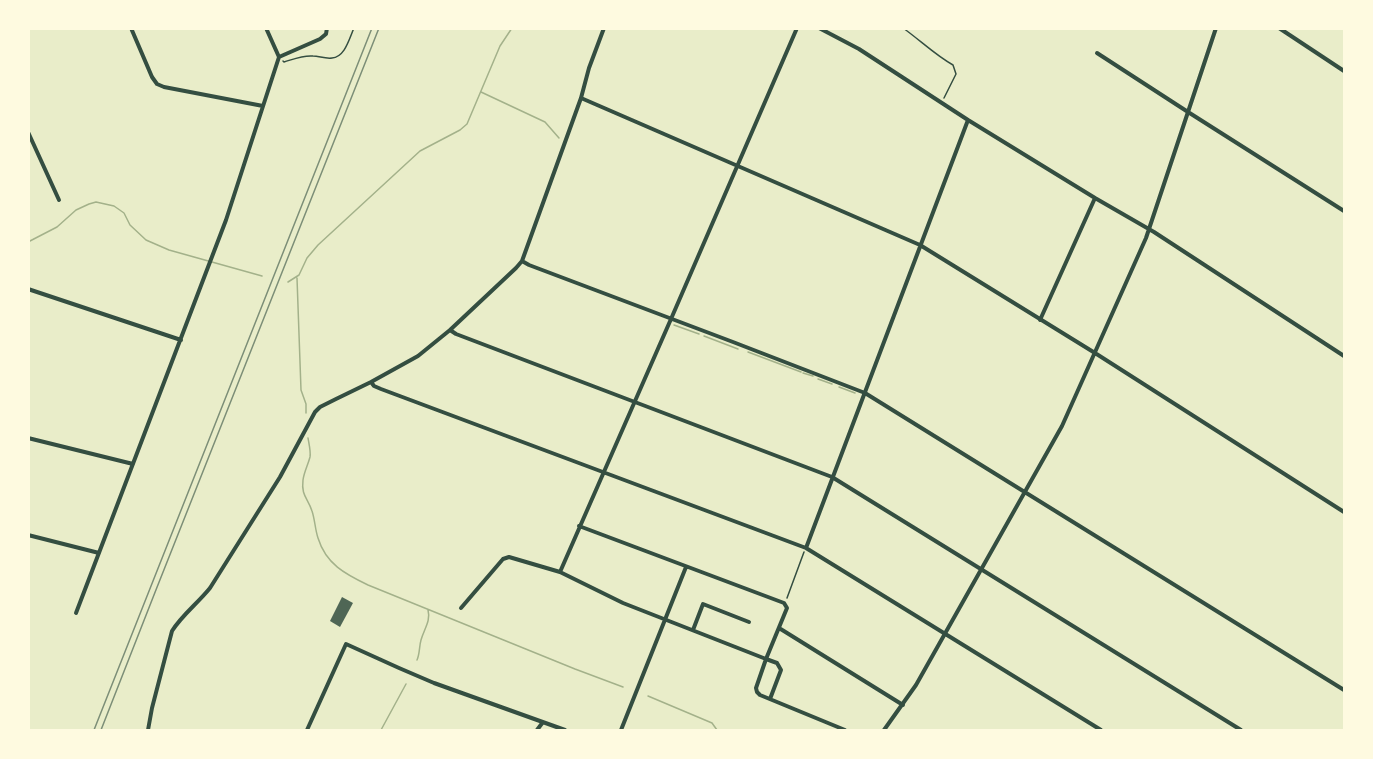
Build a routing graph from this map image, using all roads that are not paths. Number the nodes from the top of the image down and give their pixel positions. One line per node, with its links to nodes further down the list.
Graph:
1 (131, 28): 13 (street)
2 (266, 28): 10 (street)
3 (327, 28): 10 (street)
4 (604, 28): 12 (street)
5 (797, 28): 17 (street)
6 (819, 28): 15 (street)
7 (1216, 28): 14 (street)
8 (1278, 28): 11 (street)
9 (1097, 53): 14 (street)
10 (279, 57): 13 (street)
11 (1344, 71)
12 (581, 98): 17 (street); 23 (street)
13 (263, 106): 28 (street)
14 (1188, 112): 20 (street); 21 (street)
15 (968, 120): 18 (street); 22 (street)
16 (28, 132): 19 (street)
17 (738, 165): 22 (street); 25 (street)
18 (1095, 198): 21 (street); 26 (street)
19 (59, 200)
20 (1344, 211)
21 (1149, 229): 29 (street); 30 (street)
22 (920, 245): 26 (street); 32 (street)
23 (522, 261): 25 (street); 27 (street)
24 (28, 289): 28 (street)
25 (672, 319): 32 (street); 33 (street)
26 (1040, 320): 29 (street)
27 (450, 330): 31 (street); 33 (street)
28 (181, 340): 35 (street)
29 (1095, 353): 38 (street); 39 (street)
30 (1344, 356)
31 (371, 382): 36 (street); 59 (street)
32 (866, 393): 37 (street); 38 (street)
33 (634, 402): 36 (street); 37 (street)
34 (28, 438): 35 (street)
35 (133, 464): 43 (street)
36 (604, 472): 40 (street); 42 (street)
37 (832, 477): 42 (street); 45 (street)
38 (1025, 491): 45 (street); 55 (street)
39 (1344, 512)
40 (579, 526): 44 (street); 46 (street)
41 (28, 535): 43 (street)
42 (806, 548): 53 (street)
43 (99, 553): 48 (street)
44 (686, 567): 49 (street); 51 (street)
45 (981, 569): 53 (street); 67 (street)
46 (560, 572): 47 (street); 49 (street)
47 (461, 608)
48 (76, 613)
49 (665, 620): 52 (street); 63 (street)
50 (749, 622): 52 (street)
51 (779, 628): 54 (street); 57 (street)
52 (693, 630): 54 (street)
53 (944, 634): 57 (street); 66 (street)
54 (766, 658): 56 (street); 56 (street)
55 (1344, 690)
56 (770, 699): 64 (street)
57 (903, 705): 65 (street)
58 (543, 722): 60 (street); 61 (street); 62 (street)
59 (148, 730)
60 (307, 730)
61 (537, 730)
62 (565, 730)
63 (621, 730)
64 (845, 730)
65 (884, 730)
66 (1101, 730)
67 (1241, 730)

